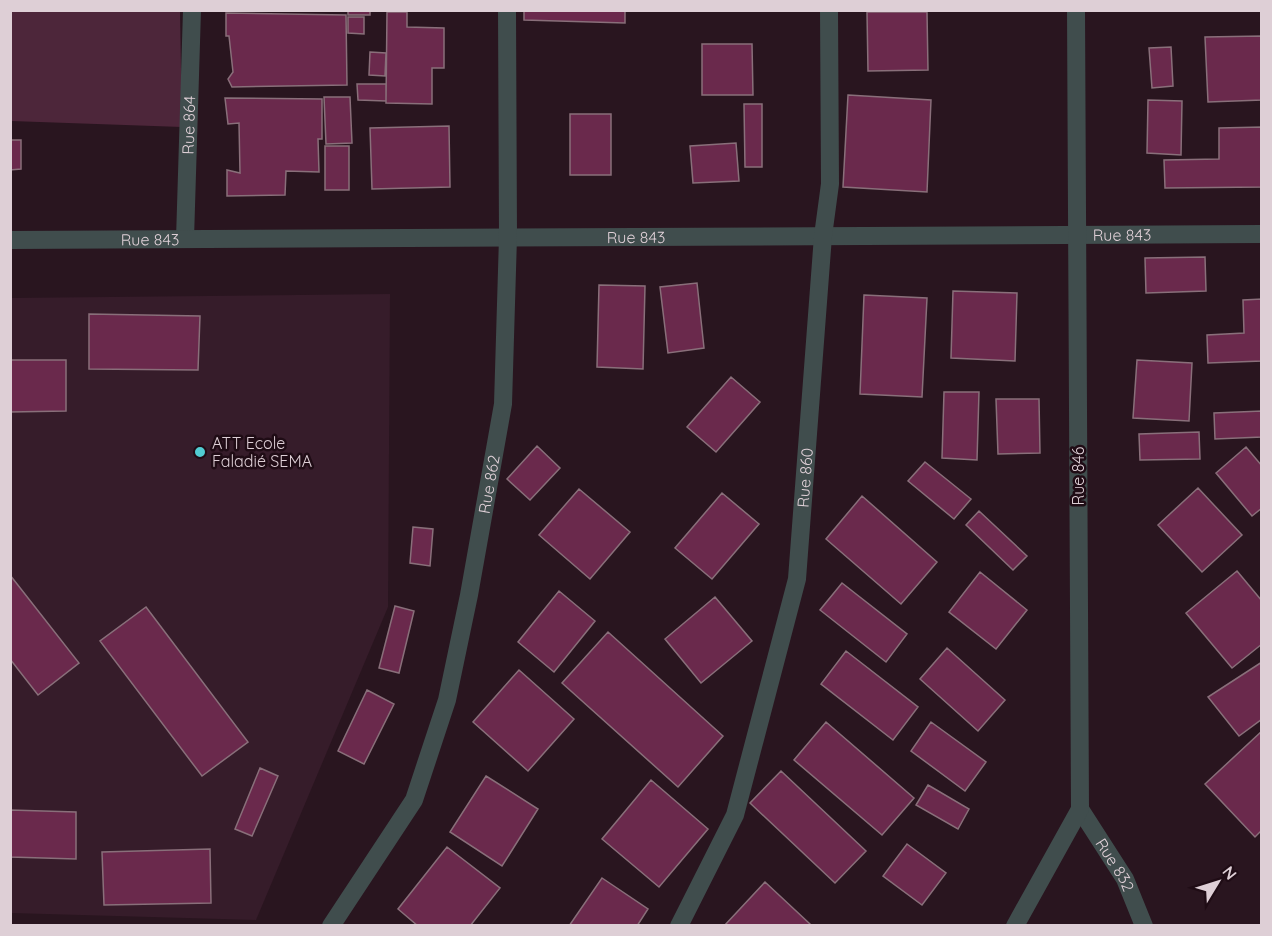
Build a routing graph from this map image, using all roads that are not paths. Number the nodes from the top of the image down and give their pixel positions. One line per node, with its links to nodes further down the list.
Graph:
1 (192, 10): 9 (street, Rue 864)
2 (507, 10): 8 (street, Rue 862)
3 (829, 10): 7 (street, Rue 860)
4 (1076, 10): 6 (street, Rue 846)
5 (1262, 234): 6 (street, Rue 843)
6 (1077, 235): 7 (street, Rue 843); 11 (street, Rue 846)
7 (823, 236): 8 (street, Rue 843); 13 (street, Rue 860)
8 (508, 237): 9 (street, Rue 843); 12 (street, Rue 862)
9 (185, 239): 10 (street, Rue 843)
10 (10, 240)
11 (1080, 809): 14 (street, Rue 846); 15 (street, Rue 832)
12 (331, 926)
13 (679, 926)
14 (1014, 926)
15 (1144, 926)

